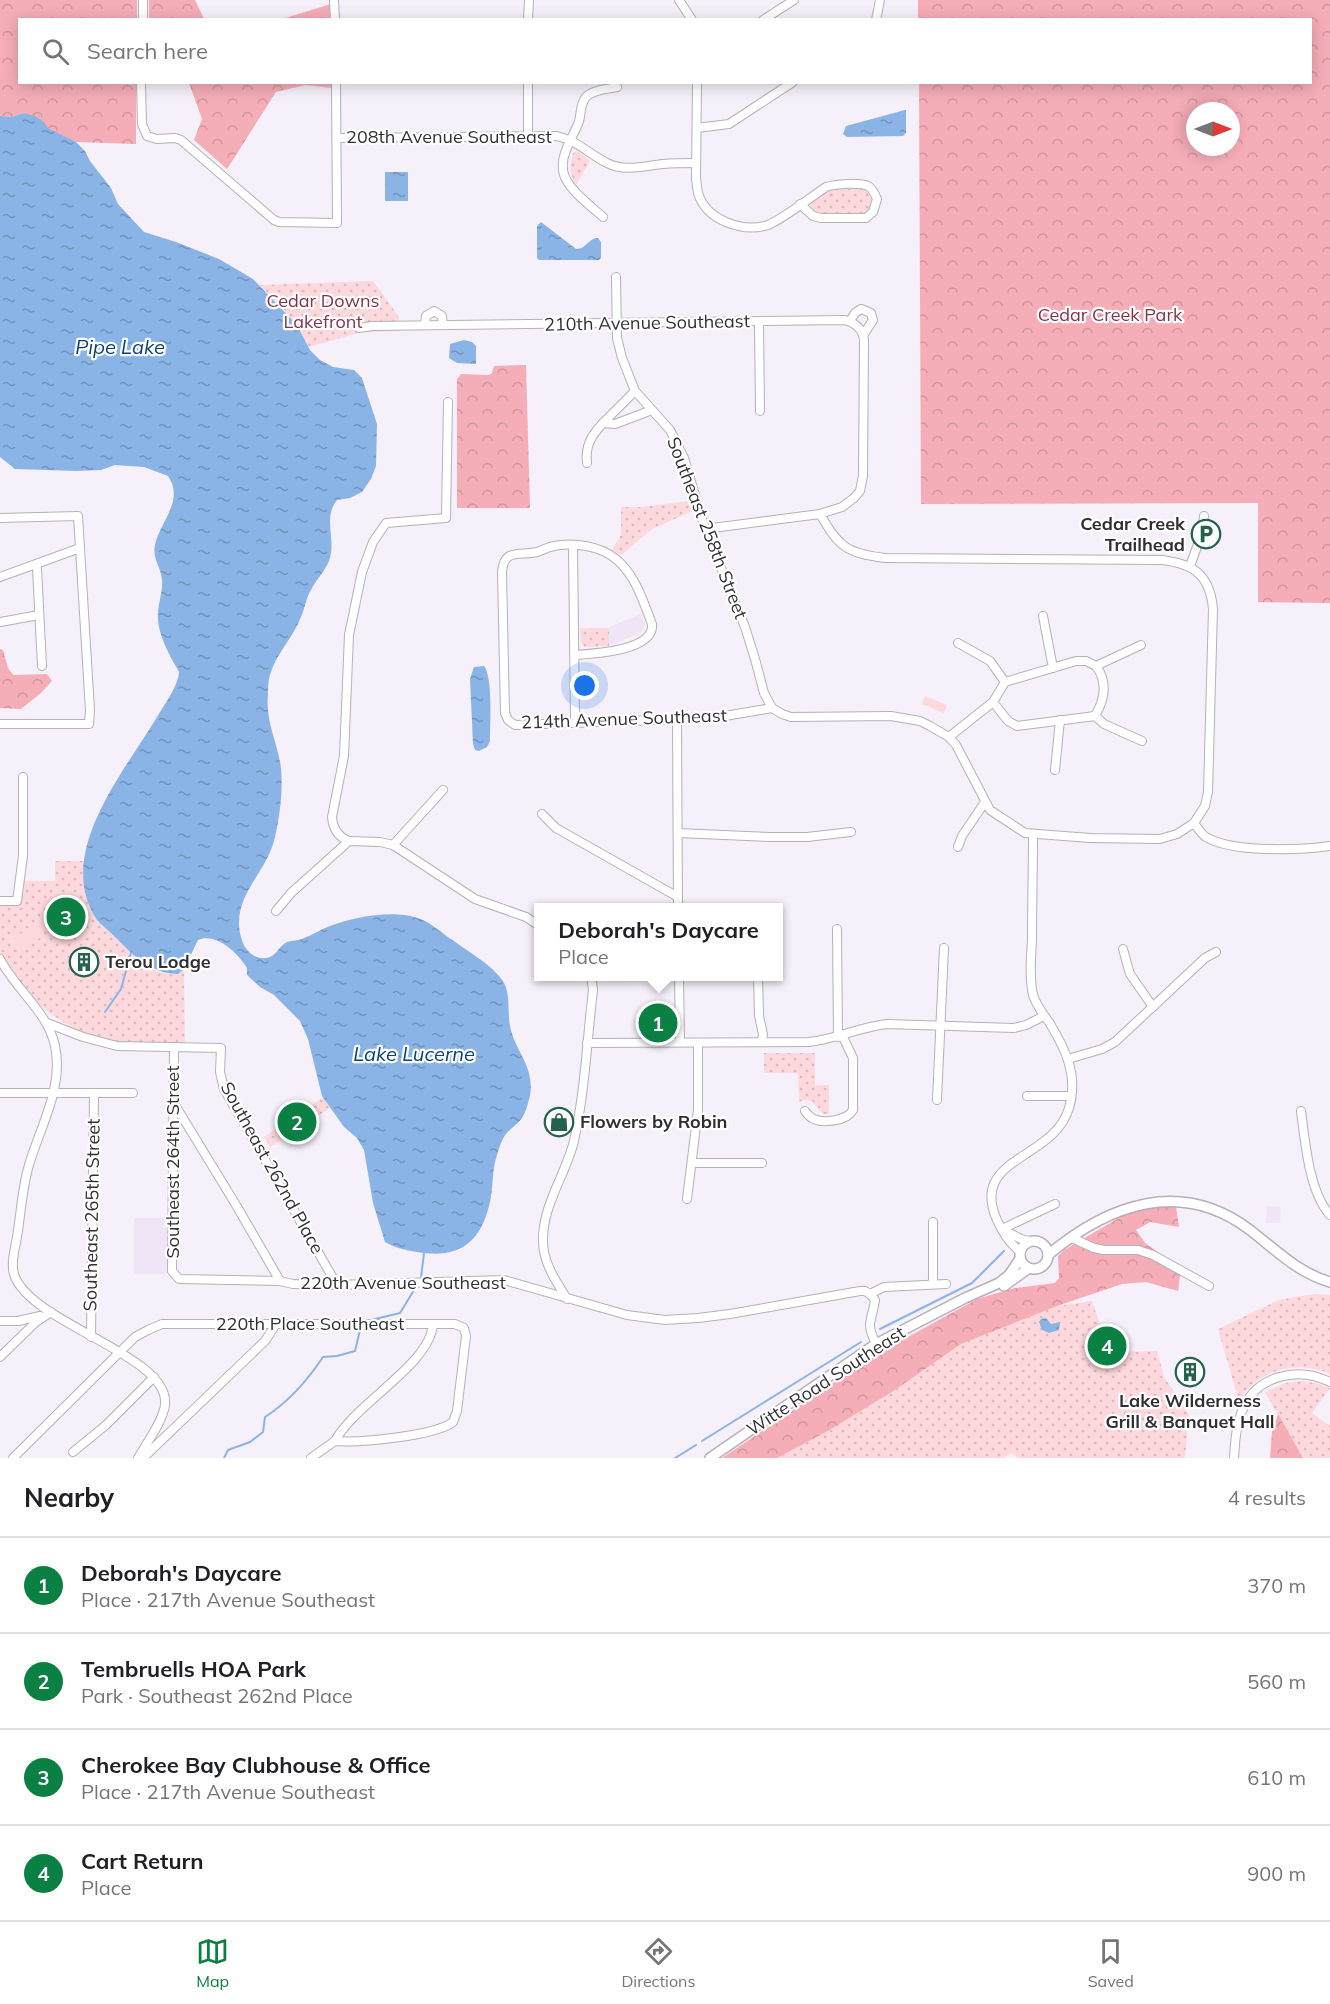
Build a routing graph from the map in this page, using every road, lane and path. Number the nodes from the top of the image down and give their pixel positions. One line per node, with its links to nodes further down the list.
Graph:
1 (143, 0): 7 (street)
2 (334, 0): 8 (street)
3 (529, 0): 9 (street)
4 (679, 0): 10 (street)
5 (794, 0): 11 (street)
6 (880, 0): 12 (street)
7 (143, 18)
8 (334, 18)
9 (528, 18)
10 (691, 18)
11 (766, 18)
12 (877, 18)
13 (141, 84): 21 (street)
14 (336, 84): 21 (street)
15 (528, 84): 20 (street)
16 (697, 84): 19 (street)
17 (790, 84): 19 (street)
18 (617, 87): 22 (street)
19 (697, 128): 23 (street)
20 (528, 135): 21 (street, 208th Avenue Southeast); 22 (street, 208th Avenue Southeast)
21 (337, 138)
22 (570, 139): 23 (street, 208th Avenue Southeast); 25 (street)
23 (696, 163): 24 (street)
24 (800, 204): 24 (street)
25 (603, 217)
26 (616, 277): 29 (street, Southeast 258th Street)
27 (759, 322): 28 (street, 210th Avenue Southeast); 29 (street, 210th Avenue Southeast); 37 (street)
28 (854, 323): 33 (street); 33 (street)
29 (617, 324): 31 (street, 210th Avenue Southeast); 34 (street, Southeast 258th Street)
30 (425, 325): 31 (street, 210th Avenue Southeast); 31 (street, 210th Avenue Southeast); 32 (street, 210th Avenue Southeast)
31 (443, 325)
32 (359, 328)
33 (864, 334): 40 (street)
34 (635, 391): 36 (street, Southeast 258th Street); 38 (street)
35 (448, 402): 77 (street)
36 (652, 410): 38 (street); 43 (street, Southeast 258th Street)
37 (760, 411)
38 (603, 423): 39 (street)
39 (587, 463)
40 (820, 514): 43 (street); 46 (street)
41 (1204, 516): 46 (street)
42 (0, 518): 45 (street)
43 (705, 529): 60 (street, Southeast 258th Street)
44 (573, 545): 54 (street); 54 (street); 64 (street, 214th Avenue Southeast)
45 (80, 548): 48 (street); 65 (street)
46 (1190, 566): 73 (street)
47 (37, 568): 49 (street)
48 (0, 577)
49 (39, 615): 51 (street); 55 (street)
50 (1043, 616): 57 (street)
51 (0, 622)
52 (958, 644): 58 (street)
53 (1141, 645): 56 (street)
54 (574, 655): 64 (street)
55 (42, 666)
56 (1096, 666): 57 (street); 61 (street)
57 (1053, 668): 58 (street)
58 (1005, 682): 59 (street)
59 (993, 702): 62 (street); 66 (street)
60 (772, 708): 63 (street, 214th Avenue Southeast); 66 (street, 214th Avenue Southeast)
61 (1095, 716): 62 (street); 67 (street)
62 (1060, 720): 68 (street)
63 (677, 721): 64 (street, 214th Avenue Southeast); 75 (street)
64 (575, 722)
65 (0, 724)
66 (949, 737): 71 (street)
67 (1142, 741)
68 (1055, 770)
69 (23, 777): 82 (street)
70 (443, 790): 78 (street)
71 (985, 802): 76 (street); 80 (street)
72 (542, 814): 81 (street)
73 (1194, 823): 76 (street); 79 (street)
74 (851, 832): 75 (street)
75 (678, 833): 81 (street)
76 (1034, 835): 95 (street)
77 (349, 841): 78 (street); 84 (street)
78 (393, 845): 85 (street)
79 (1330, 846)
80 (958, 847)
81 (678, 897): 83 (street)
82 (0, 901)
83 (678, 903)
84 (276, 911)
85 (534, 922)
86 (837, 929): 98 (street)
87 (944, 948): 97 (street)
88 (1123, 950): 94 (street)
89 (1216, 952): 94 (street)
90 (0, 959): 96 (street)
91 (592, 981): 101 (street)
92 (679, 981): 99 (street)
93 (758, 981): 100 (street)
94 (1153, 1007): 104 (street)
95 (1044, 1016): 97 (street); 104 (street)
96 (47, 1023): 103 (street); 106 (street)
97 (940, 1025): 98 (street); 111 (street)
98 (840, 1036): 100 (street); 114 (street)
99 (680, 1042): 101 (street); 102 (street)
100 (762, 1042): 102 (street)
101 (587, 1043): 137 (street)
102 (698, 1043): 115 (street)
103 (174, 1047): 112 (street, Southeast 264th Street); 133 (street, Southeast 262nd Place)
104 (1068, 1059): 110 (street)
105 (0, 1092): 106 (street)
106 (53, 1092): 107 (street); 138 (street)
107 (94, 1092): 108 (street); 142 (street, Southeast 265th Street)
108 (133, 1093)
109 (1027, 1096): 110 (street)
110 (1071, 1096): 121 (street)
111 (937, 1100)
112 (174, 1103): 128 (street, Southeast 264th Street); 129 (street)
113 (1301, 1111): 119 (street)
114 (805, 1112)
115 (693, 1163): 116 (street); 117 (street)
116 (762, 1163)
117 (687, 1199)
118 (1055, 1204): 121 (street)
119 (1330, 1215)
120 (933, 1222): 131 (street)
121 (1002, 1229): 123 (street); 126 (street)
122 (1070, 1239): 124 (street, Witte Road Southeast); 125 (street, Witte Road Southeast); 130 (street, Witte Road Southeast); 134 (street)
123 (1029, 1241): 124 (street, Witte Road Southeast); 126 (street, Witte Road Southeast)
124 (1044, 1245): 125 (street)
125 (1048, 1255): 127 (street, Witte Road Southeast)
126 (1020, 1256): 127 (street); 135 (street, Witte Road Southeast)
127 (1029, 1268): 135 (street, Witte Road Southeast)
128 (175, 1277): 129 (street, 220th Avenue Southeast)
129 (280, 1281): 133 (street, 220th Avenue Southeast)
130 (1330, 1282)
131 (933, 1284): 132 (street, 220th Avenue Southeast); 136 (street, 220th Avenue Southeast)
132 (946, 1284)
133 (337, 1285): 137 (street, 220th Avenue Southeast)
134 (1209, 1286)
135 (977, 1293): 143 (street, Witte Road Southeast)
136 (870, 1294): 137 (street, 220th Avenue Southeast); 143 (street)
137 (567, 1299)
138 (51, 1312): 139 (street); 142 (street); 145 (street)
139 (0, 1321)
140 (276, 1324): 141 (street, 220th Place Southeast); 144 (street, 220th Place Southeast); 152 (street)
141 (432, 1324): 148 (street); 148 (street, 220th Place Southeast)
142 (91, 1336): 144 (street)
143 (876, 1344): 154 (street, Witte Road Southeast)
144 (120, 1352): 146 (street); 150 (street)
145 (0, 1357)
146 (154, 1377): 149 (street); 151 (street)
147 (1330, 1382): 155 (street)
148 (335, 1441): 153 (street)
149 (73, 1452)
150 (14, 1458)
151 (138, 1458)
152 (143, 1458)
153 (311, 1458)
154 (710, 1458)
155 (1234, 1458)

